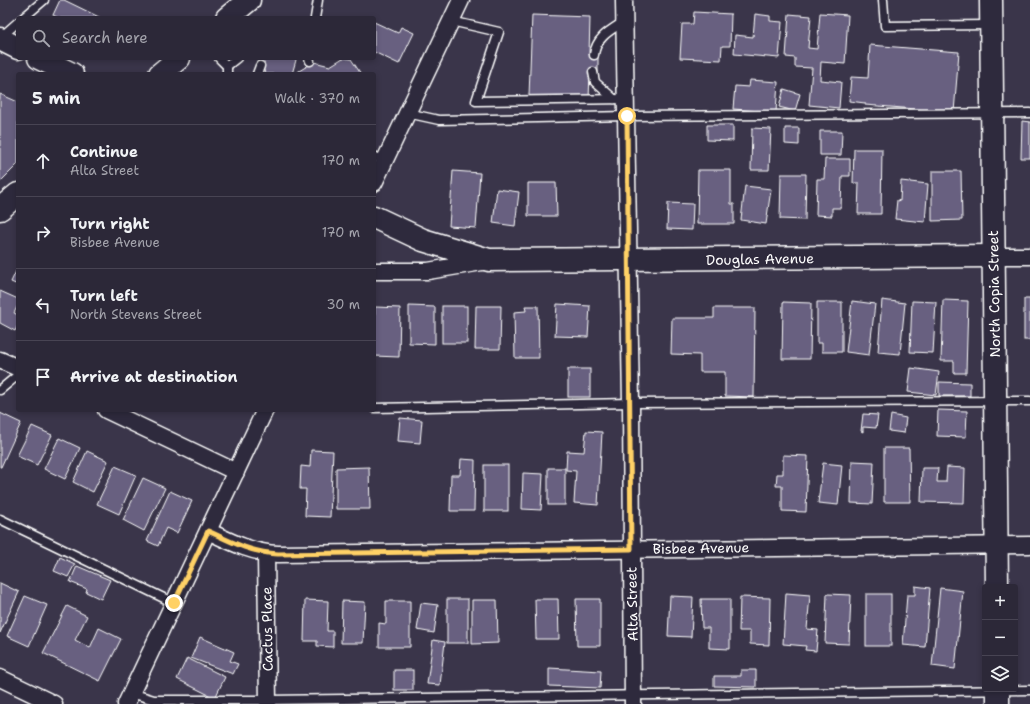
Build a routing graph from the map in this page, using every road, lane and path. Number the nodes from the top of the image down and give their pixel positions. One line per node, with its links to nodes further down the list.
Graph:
1 (44, 0): 8 (lane)
2 (249, 0): 9 (main road)
3 (318, 0): 10 (lane)
4 (461, 0): 11 (street)
5 (624, 0): 12 (street, Alta Street)
6 (883, 0): 14 (lane)
7 (991, 0): 14 (main road, North Copia Street)
8 (25, 16)
9 (229, 16)
10 (315, 16)
11 (451, 21): 26 (lane); 27 (street)
12 (625, 22): 17 (lane); 26 (street, Alta Street)
13 (16, 24): 15 (lane)
14 (991, 25): 28 (main road, North Copia Street)
15 (0, 39): 16 (main road)
16 (16, 47)
17 (594, 55)
18 (43, 60): 23 (main road)
19 (177, 60): 24 (main road)
20 (220, 60): 22 (lane)
21 (235, 60): 22 (lane)
22 (227, 70)
23 (68, 72)
24 (162, 72)
25 (593, 72): 26 (lane)
26 (620, 99): 30 (street, Alta Street)
27 (407, 113): 30 (lane); 31 (street)
28 (992, 114): 29 (lane); 30 (lane); 36 (main road, North Copia Street)
29 (1030, 114)
30 (627, 116): 39 (street, Alta Street)
31 (379, 158): 32 (street)
32 (376, 172)
33 (16, 196): 34 (main road)
34 (0, 209)
35 (376, 218): 38 (main road, Douglas Avenue)
36 (993, 256): 37 (street, Douglas Avenue); 39 (main road, Douglas Avenue); 45 (main road, North Copia Street)
37 (1030, 256)
38 (489, 260): 39 (main road, Douglas Avenue); 40 (street, Douglas Avenue)
39 (629, 260): 47 (street, Alta Street)
40 (376, 271)
41 (0, 360): 42 (street)
42 (16, 367)
43 (16, 377): 44 (lane)
44 (0, 390)
45 (995, 401): 46 (lane); 47 (lane); 54 (main road, North Copia Street)
46 (1030, 401)
47 (631, 403): 48 (lane); 56 (street, Alta Street)
48 (376, 408)
49 (110, 412): 51 (street)
50 (264, 412): 51 (street)
51 (236, 472): 53 (street)
52 (0, 519): 59 (lane)
53 (208, 531): 57 (street, Bisbee Avenue); 59 (street)
54 (996, 545): 55 (street, Bisbee Avenue); 56 (street, Bisbee Avenue); 58 (main road, North Copia Street)
55 (1030, 545)
56 (631, 549): 57 (street, Bisbee Avenue); 64 (street, Alta Street)
57 (266, 554): 65 (street, Cactus Place)
58 (997, 584)
59 (174, 603): 63 (street)
60 (0, 678): 66 (street)
61 (1030, 690): 62 (lane)
62 (998, 694): 64 (lane)
63 (128, 698): 65 (lane)
64 (633, 699): 65 (lane)
65 (268, 702)
66 (54, 704)

